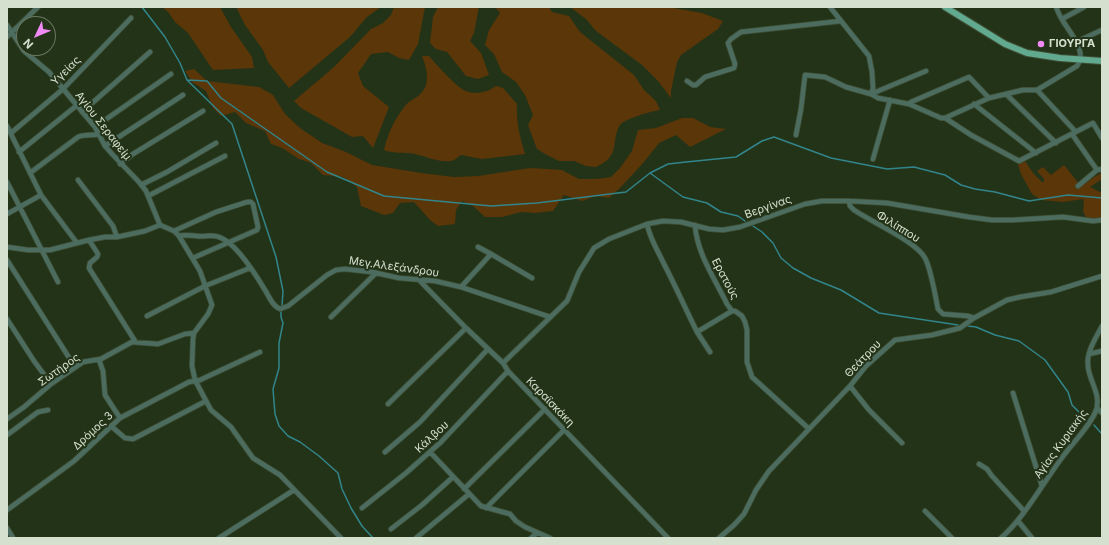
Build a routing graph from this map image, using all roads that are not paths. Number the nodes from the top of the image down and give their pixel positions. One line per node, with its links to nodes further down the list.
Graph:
1 (38, 7): 11 (street)
2 (830, 7): 8 (street)
3 (945, 7): 15 (main road)
4 (1056, 7): 7 (street)
5 (1084, 7): 7 (street)
6 (131, 18): 20 (street, Υγείας)
7 (1062, 19): 13 (street)
8 (841, 21): 19 (street); 22 (street)
9 (7, 25): 11 (street, Αγίου Σεραφείμ)
10 (1102, 30): 13 (street)
11 (12, 32): 12 (street); 20 (street, Αγίου Σεραφείμ)
12 (7, 37)
13 (1076, 42): 15 (street)
14 (150, 52): 31 (street)
15 (1081, 60): 16 (main road); 21 (street)
16 (1102, 61)
17 (926, 71): 22 (street)
18 (171, 74): 34 (street)
19 (687, 81)
20 (62, 89): 29 (street, Αγίου Σεραφείμ); 35 (street, Υγείας)
21 (1037, 90): 23 (street); 36 (street)
22 (871, 94): 26 (street); 38 (street)
23 (1006, 94): 25 (street); 41 (street)
24 (183, 95): 42 (street)
25 (989, 98): 27 (street); 28 (street)
26 (890, 100): 27 (street); 46 (street)
27 (909, 104): 32 (street)
28 (974, 104): 32 (street); 44 (street)
29 (76, 106): 31 (street, Αγίου Σεραφείμ); 43 (street)
30 (203, 110): 47 (street)
31 (82, 112): 34 (street, Αγίου Σεραφείμ)
32 (945, 118): 44 (street)
33 (7, 126): 35 (street)
34 (95, 127): 37 (street, Αγίου Σεραφείμ)
35 (11, 133): 43 (street)
36 (1073, 133): 39 (street); 41 (street); 48 (street)
37 (99, 134): 42 (street, Αγίου Σεραφείμ); 49 (street)
38 (796, 135)
39 (1102, 138)
40 (216, 143): 52 (street)
41 (1056, 143): 44 (street)
42 (106, 146): 47 (street, Αγίου Σεραφείμ)
43 (19, 152): 49 (street)
44 (1036, 153)
45 (225, 156): 55 (street)
46 (873, 159)
47 (120, 164): 52 (street, Αγίου Σεραφείμ)
48 (1100, 170): 53 (street)
49 (30, 173): 54 (street)
50 (78, 180): 65 (street)
51 (7, 182): 57 (street)
52 (141, 185): 55 (street, Αγίου Σεραφείμ)
53 (1078, 186)
54 (41, 195): 57 (street); 67 (street)
55 (148, 196): 61 (street, Αγίου Σεραφείμ)
56 (849, 201): 59 (street, Βεργίνας); 62 (street, Βεργίνας); 88 (street, Φιλίππου)
57 (20, 207): 58 (street); 71 (street)
58 (7, 214)
59 (1102, 220)
60 (647, 224): 62 (street, Βεργίνας); 86 (street, Βεργίνας); 91 (street)
61 (160, 225): 63 (street); 65 (street)
62 (694, 225): 83 (street, Ερατούς)
63 (174, 231): 64 (street); 68 (street)
64 (179, 236): 68 (street, Μεγ.Αλεξάνδρου); 73 (street)
65 (117, 237): 66 (street)
66 (89, 240): 67 (street); 93 (street)
67 (77, 243): 71 (street)
68 (229, 243): 73 (street); 75 (street, Μεγ.Αλεξάνδρου)
69 (7, 247): 71 (street)
70 (478, 247): 72 (street)
71 (42, 251): 80 (street)
72 (491, 254): 78 (street); 82 (street)
73 (193, 258): 81 (street)
74 (7, 260): 101 (street)
75 (250, 268): 76 (street, Μεγ.Αλεξάνδρου); 81 (street)
76 (376, 273): 79 (street, Μεγ.Αλεξάνδρου); 85 (street)
77 (1102, 276): 88 (street, Θεάτρου)
78 (532, 278)
79 (418, 279): 82 (street, Μεγ.Αλεξάνδρου); 90 (street, Καραϊσκάκη)
80 (58, 282)
81 (205, 286): 84 (street); 92 (street)
82 (461, 287): 86 (street, Μεγ.Αλεξάνδρου)
83 (732, 311): 91 (street); 116 (street, Ερατούς)
84 (147, 316)
85 (331, 317)
86 (550, 317): 100 (street, Βεργίνας)
87 (7, 318): 104 (street)
88 (974, 318): 105 (street, Θεάτρου)
89 (1102, 326): 98 (street, Αγίας Κυριακής)
90 (466, 328): 94 (street, Καραϊσκάκη); 108 (street)
91 (697, 332): 97 (street)
92 (194, 333): 93 (street); 103 (street)
93 (134, 341): 99 (street, Σωτήρος)
94 (488, 349): 100 (street, Καραϊσκάκη); 120 (street)
95 (1102, 351): 98 (street)
96 (260, 352): 103 (street, Δρόμος 3)
97 (710, 352)
98 (1089, 354): 109 (street, Αγίας Κυριακής)
99 (99, 360): 101 (street, Σωτήρος); 113 (street)
100 (503, 363): 102 (street, Καραϊσκάκη)
101 (75, 367): 104 (street, Σωτήρος)
102 (508, 371): 110 (street, Καραϊσκάκη); 121 (street, Κάλβου)
103 (197, 380): 107 (street); 113 (street, Δρόμος 3)
104 (51, 384): 114 (street, Σωτήρος)
105 (850, 386): 116 (street, Θεάτρου); 119 (street)
106 (1013, 392): 124 (street)
107 (206, 401): 115 (street); 126 (street)
108 (388, 404)
109 (1097, 408): 112 (street); 124 (street, Αγίας Κυριακής)
110 (545, 409): 117 (street, Καραϊσκάκη); 125 (street)
111 (48, 410): 118 (street)
112 (1102, 413)
113 (120, 418): 115 (street, Δρόμος 3)
114 (7, 419)
115 (112, 426): 130 (street, Δρόμος 3)
116 (808, 428): 144 (street, Θεάτρου)
117 (564, 430): 129 (street); 143 (street, Καραϊσκάκη)
118 (7, 435)
119 (902, 443)
120 (386, 452)
121 (430, 452): 123 (street); 128 (street, Κάλβου)
122 (979, 464): 132 (street)
123 (453, 477): 125 (street); 135 (street)
124 (1042, 486): 132 (street, Αγίας Κυριακής)
125 (464, 489): 127 (street)
126 (294, 490): 138 (street); 139 (street)
127 (469, 494): 129 (street); 140 (street)
128 (362, 508)
129 (486, 508): 136 (street)
130 (7, 510)
131 (925, 511): 145 (street)
132 (1024, 511): 133 (street, Αγίας Κυριακής)
133 (1018, 521): 146 (street, Αγίας Κυριακής); 147 (street)
134 (7, 528): 137 (street)
135 (391, 529)
136 (537, 533): 141 (street); 142 (street)
137 (13, 538)
138 (219, 538)
139 (341, 538)
140 (416, 538)
141 (531, 538)
142 (550, 538)
143 (668, 538)
144 (719, 538)
145 (952, 538)
146 (1001, 538)
147 (1032, 538)

